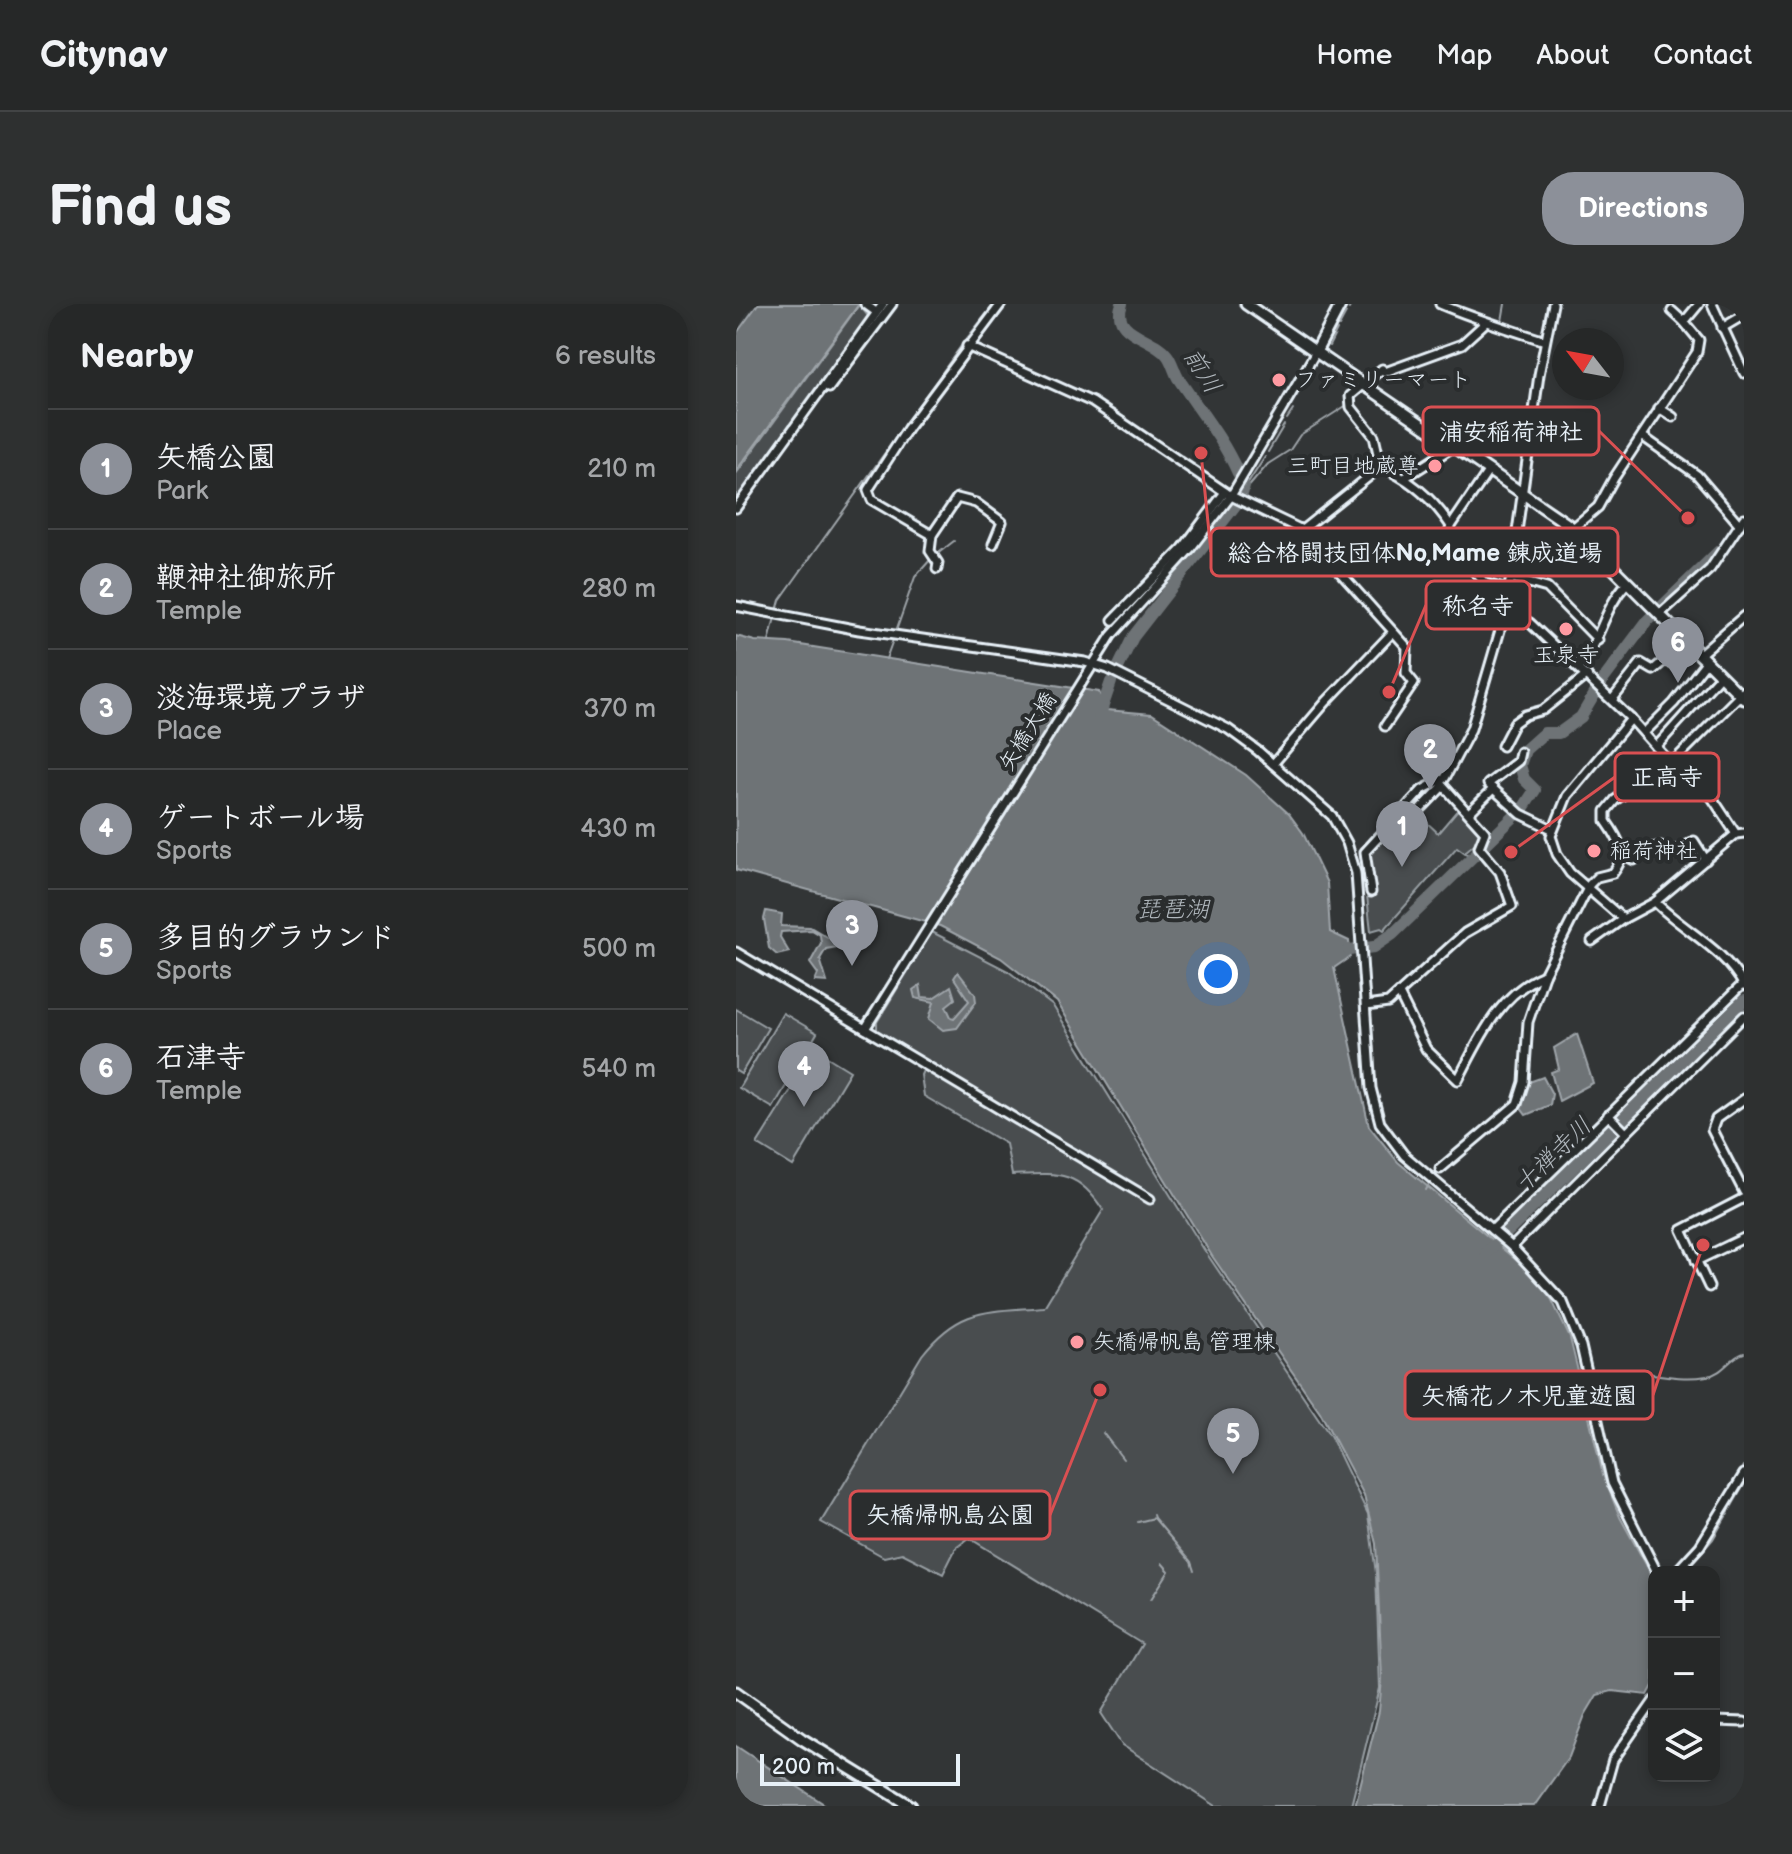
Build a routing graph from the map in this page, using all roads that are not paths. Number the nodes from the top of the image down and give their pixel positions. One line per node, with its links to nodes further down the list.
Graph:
1 (883, 304): 10 (street)
2 (892, 304): 23 (street)
3 (1001, 304): 17 (street)
4 (1246, 304): 18 (main road)
5 (1341, 304): 18 (main road)
6 (1440, 304): 14 (street)
7 (1553, 304): 16 (street)
8 (1699, 304): 13 (street)
9 (1712, 304): 15 (street)
10 (870, 308): 23 (street)
11 (1672, 311): 13 (street)
12 (1744, 315): 15 (street)
13 (1684, 322): 21 (street)
14 (1484, 324): 16 (street); 20 (street)
15 (1722, 328): 19 (street)
16 (1545, 341): 29 (street)
17 (967, 346): 30 (street); 36 (street)
18 (1316, 352): 20 (main road); 30 (street)
19 (1744, 373)
20 (1362, 384): 25 (main road); 26 (street)
21 (1659, 408): 22 (street); 24 (street)
22 (1673, 417)
23 (789, 436): 31 (street)
24 (1642, 436): 32 (street); 34 (street)
25 (1453, 447): 27 (main road); 28 (street)
26 (1381, 467): 28 (street); 35 (street)
27 (1489, 470): 29 (main road); 33 (street)
28 (1406, 477): 33 (street)
29 (1521, 492): 34 (main road); 39 (street)
30 (1230, 495): 35 (street); 46 (street); 51 (street, 矢橋大橋)
31 (736, 508)
32 (1742, 521): 44 (street)
33 (1451, 526): 41 (street)
34 (1573, 528): 40 (main road)
35 (1302, 530): 47 (street)
36 (932, 535): 37 (street); 38 (street)
37 (993, 544)
38 (937, 569)
39 (1511, 578): 41 (street); 48 (street)
40 (1627, 583): 44 (main road); 48 (street)
41 (1509, 591): 43 (street)
42 (736, 606): 51 (street)
43 (1506, 610): 52 (street); 65 (street)
44 (1656, 613): 49 (main road)
45 (1744, 616): 50 (street)
46 (1113, 620)
47 (1392, 633): 58 (street); 64 (street)
48 (1598, 640): 52 (street)
49 (1691, 647): 50 (main road); 56 (street)
50 (1703, 658): 54 (main road); 59 (street)
51 (1093, 664): 64 (street); 84 (street, 矢橋大橋)
52 (1579, 667): 53 (street)
53 (1587, 675): 56 (street); 60 (street)
54 (1720, 676): 55 (main road); 61 (street)
55 (1743, 695): 63 (street)
56 (1612, 700): 57 (street)
57 (1631, 719): 59 (street); 69 (street)
58 (1385, 726)
59 (1644, 733): 61 (street)
60 (1502, 746)
61 (1656, 747): 63 (street)
62 (1520, 752): 66 (street)
63 (1670, 762): 70 (street); 71 (street)
64 (1273, 764): 82 (street)
65 (1442, 784): 67 (street); 68 (street); 74 (street)
66 (1493, 789): 67 (street); 69 (street)
67 (1469, 813): 81 (street)
68 (1415, 815)
69 (1552, 829): 73 (street)
70 (1740, 834): 72 (street)
71 (1622, 854): 72 (street); 73 (street)
72 (1706, 860): 75 (street)
73 (1588, 888): 76 (street); 79 (street)
74 (1371, 892)
75 (1655, 902): 76 (street); 80 (street)
76 (1623, 919): 77 (street)
77 (1592, 941)
78 (736, 952): 84 (street)
79 (1544, 975): 81 (street); 88 (street)
80 (1744, 984): 86 (street)
81 (1399, 994): 82 (street)
82 (1366, 1006): 91 (street)
83 (1744, 1016): 87 (street)
84 (865, 1029): 90 (street)
85 (1744, 1099): 89 (street)
86 (1610, 1117): 87 (street); 91 (street)
87 (1625, 1132): 93 (street)
88 (1440, 1169)
89 (1744, 1195): 94 (street)
90 (1150, 1199)
91 (1493, 1230): 93 (street)
92 (1744, 1238): 94 (street)
93 (1511, 1246): 97 (street)
94 (1696, 1261): 95 (street)
95 (1709, 1287)
96 (1744, 1474): 98 (street)
97 (1654, 1566)
98 (1682, 1566)
99 (736, 1692): 103 (main road)
100 (1648, 1716): 104 (street)
101 (1720, 1721): 102 (street)
102 (1744, 1722)
103 (911, 1806)
104 (1600, 1806)

